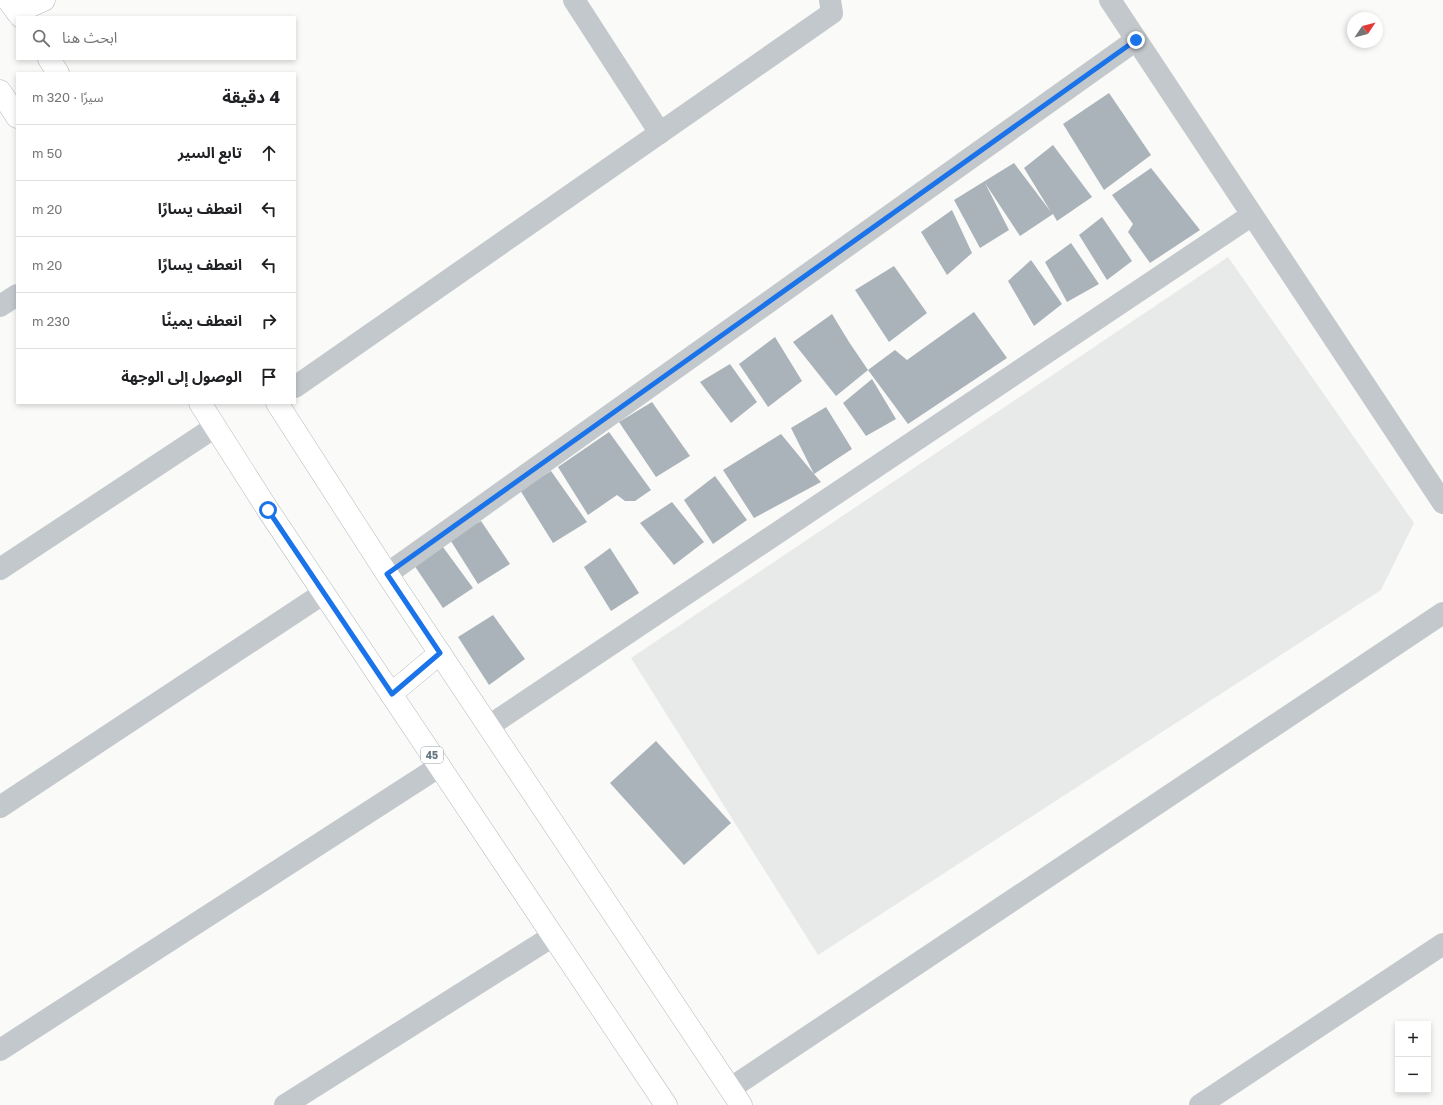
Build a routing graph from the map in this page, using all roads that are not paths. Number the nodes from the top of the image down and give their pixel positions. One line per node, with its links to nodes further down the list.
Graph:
1 (44, 0): 5 (main road)
2 (574, 0): 11 (street)
3 (830, 0): 11 (street)
4 (1110, 0): 6 (street)
5 (15, 10)
6 (1136, 40): 12 (street); 21 (street)
7 (50, 60): 8 (main road)
8 (57, 72)
9 (0, 90): 10 (main road)
10 (16, 114)
11 (660, 133): 15 (street)
12 (1252, 215): 19 (street); 26 (street)
13 (16, 296): 14 (street)
14 (0, 306)
15 (296, 386)
16 (201, 404): 18 (main road, 45)
17 (277, 404): 21 (main road)
18 (215, 427): 20 (street); 22 (main road, 45)
19 (1443, 503)
20 (0, 569)
21 (387, 574): 24 (main road)
22 (324, 593): 25 (main road, 45); 28 (street)
23 (1443, 613): 32 (street)
24 (440, 653): 25 (main road); 26 (main road)
25 (392, 694): 27 (main road, 45)
26 (489, 726): 32 (main road)
27 (440, 766): 29 (main road, 45); 31 (street)
28 (0, 808)
29 (553, 936): 33 (street); 34 (main road, 45)
30 (1443, 944): 35 (street)
31 (0, 1050)
32 (736, 1097)
33 (285, 1105)
34 (666, 1105)
35 (1200, 1105)

